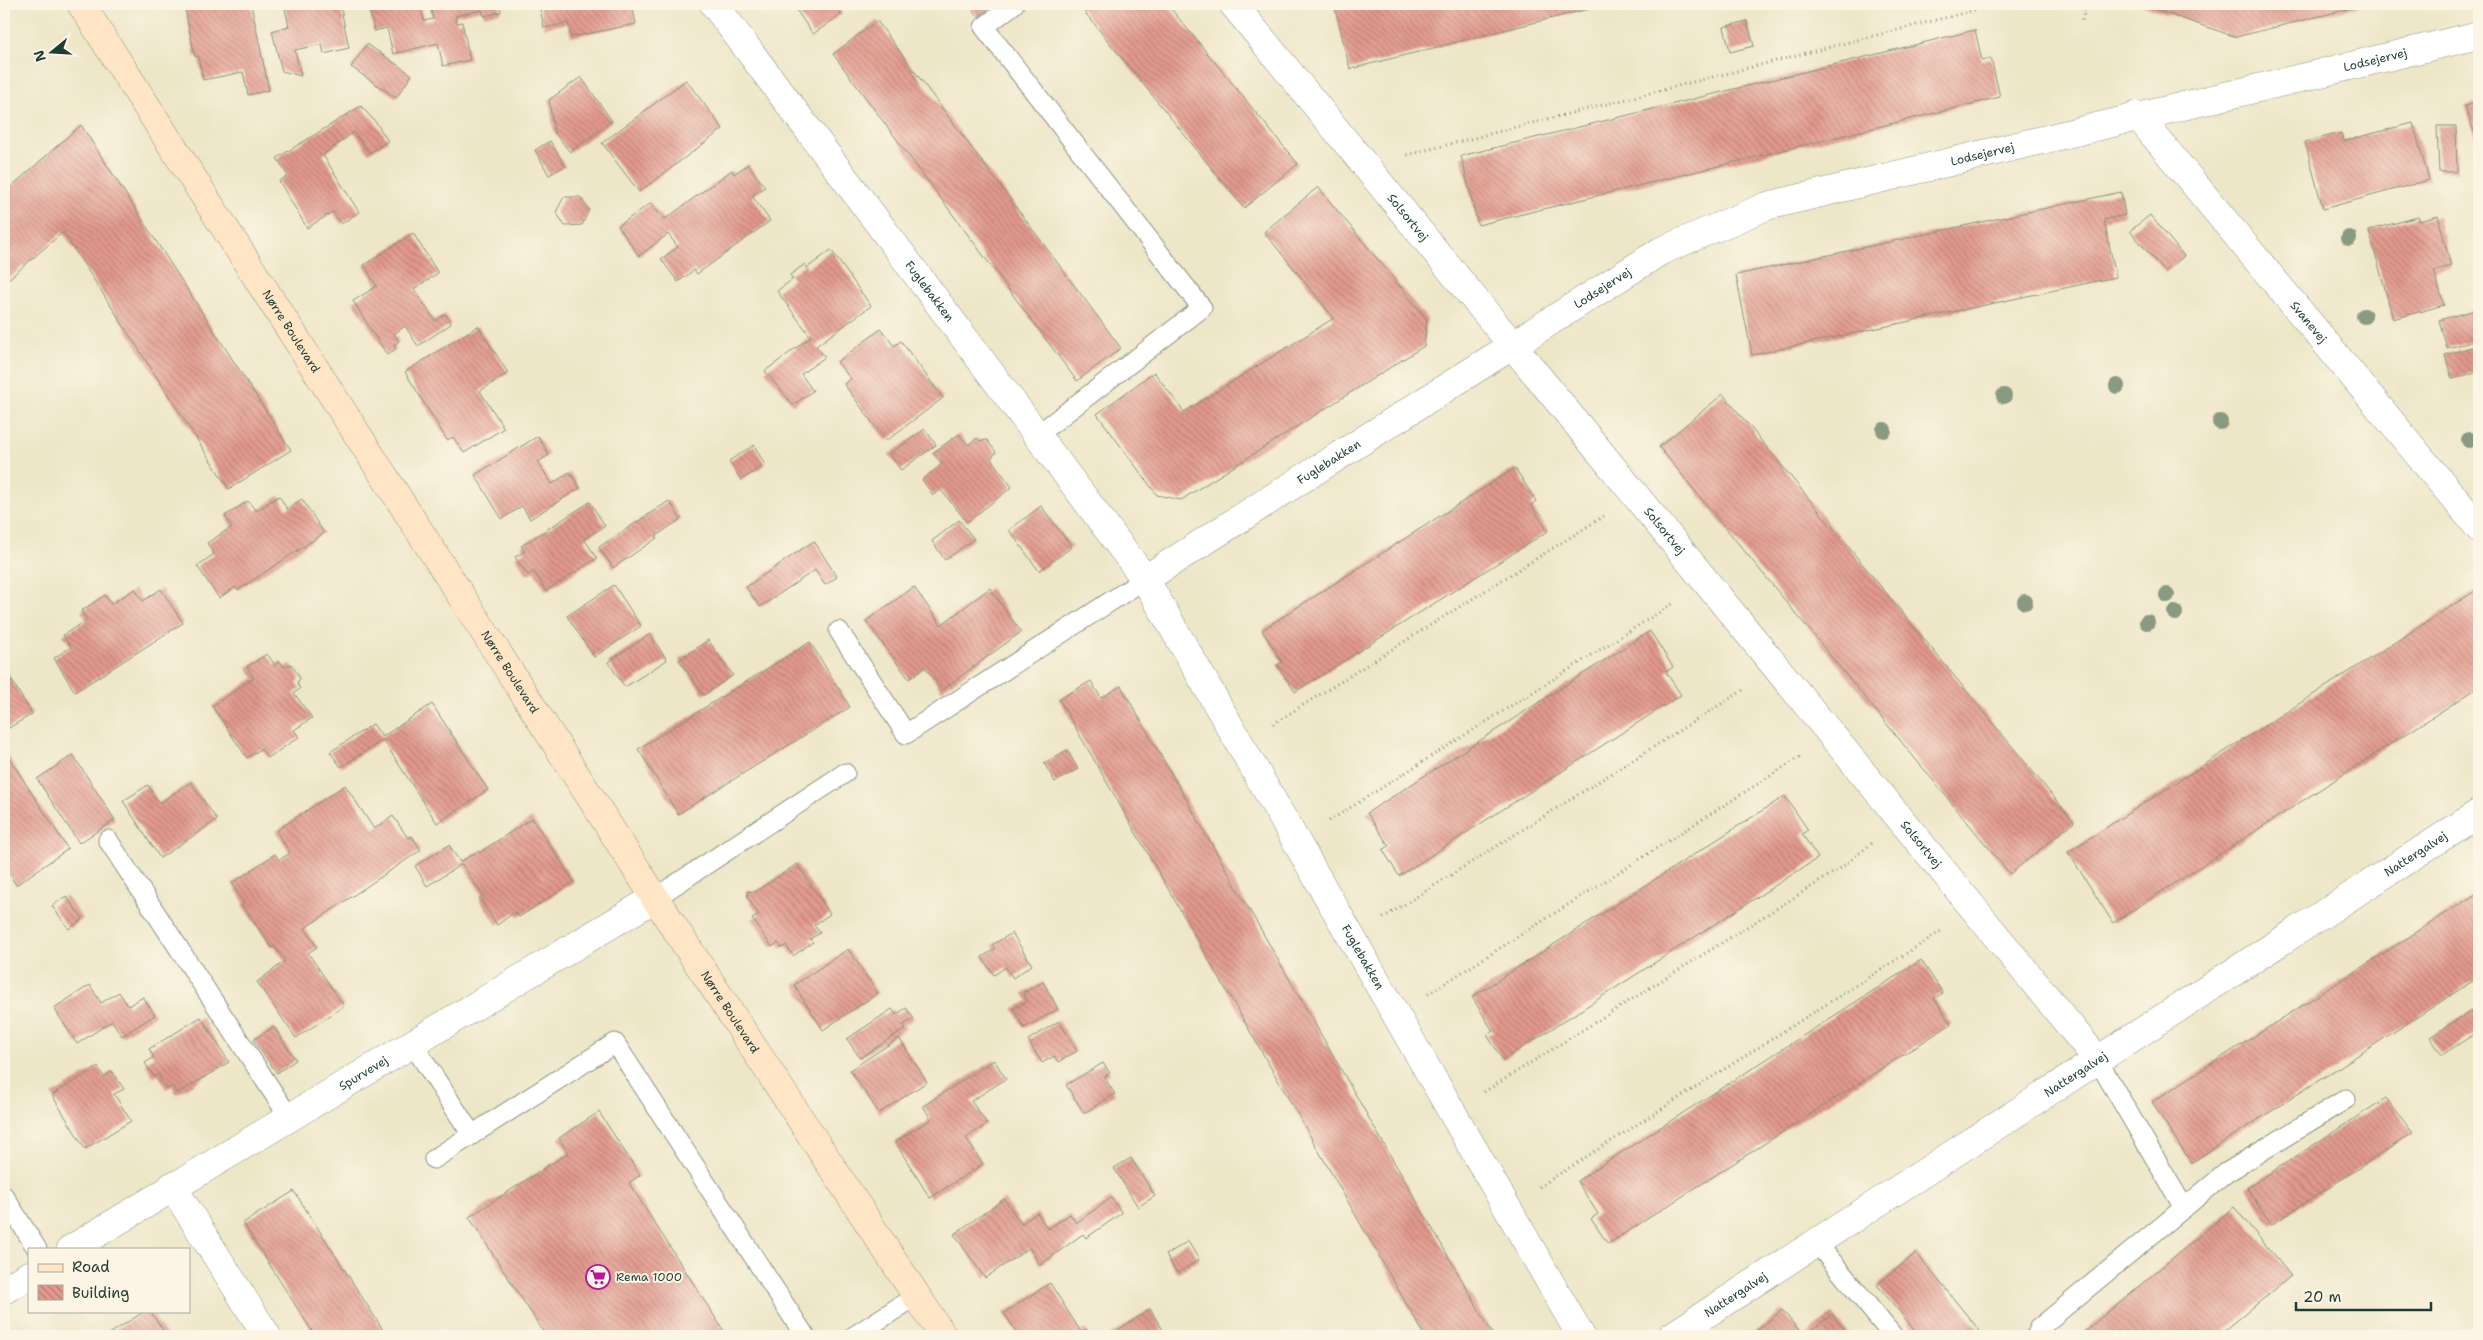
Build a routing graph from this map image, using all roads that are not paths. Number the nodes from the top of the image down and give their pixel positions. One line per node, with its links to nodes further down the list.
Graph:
1 (81, 4): 15 (street, Nørre Boulevard)
2 (714, 4): 8 (street, Fuglebakken)
3 (1014, 4): 8 (lane)
4 (1233, 4): 7 (street, Solsortvej)
5 (2479, 34): 6 (street, Lodsejervej)
6 (2137, 116): 7 (street, Lodsejervej); 9 (street, Svanevej)
7 (1512, 344): 10 (street, Fuglebakken); 17 (street, Solsortvej)
8 (1037, 435): 10 (street, Fuglebakken)
9 (2479, 528)
10 (1145, 579): 11 (lane); 35 (street, Fuglebakken)
11 (839, 631)
12 (845, 773): 15 (lane)
13 (2479, 813): 17 (street, Nattergalvej)
14 (108, 840): 19 (lane)
15 (656, 898): 16 (street, Spurvevej); 30 (street, Nørre Boulevard)
16 (412, 1043): 19 (street, Spurvevej); 20 (lane)
17 (2097, 1058): 24 (lane); 25 (street, Nattergalvej)
18 (2346, 1099): 24 (lane)
19 (289, 1117): 22 (street, Spurvevej)
20 (472, 1135): 21 (lane); 32 (lane)
21 (434, 1159)
22 (172, 1186): 27 (street, Spurvevej); 31 (street)
23 (4, 1196): 26 (lane)
24 (2184, 1208): 38 (lane)
25 (1816, 1242): 36 (street, Nattergalvej); 37 (lane)
26 (36, 1248)
27 (73, 1248)
28 (28, 1276): 29 (street)
29 (4, 1290)
30 (916, 1296): 33 (lane); 34 (street, Nørre Boulevard)
31 (267, 1336)
32 (805, 1336)
33 (854, 1336)
34 (942, 1336)
35 (1581, 1336)
36 (1672, 1336)
37 (1893, 1336)
38 (2036, 1336)

